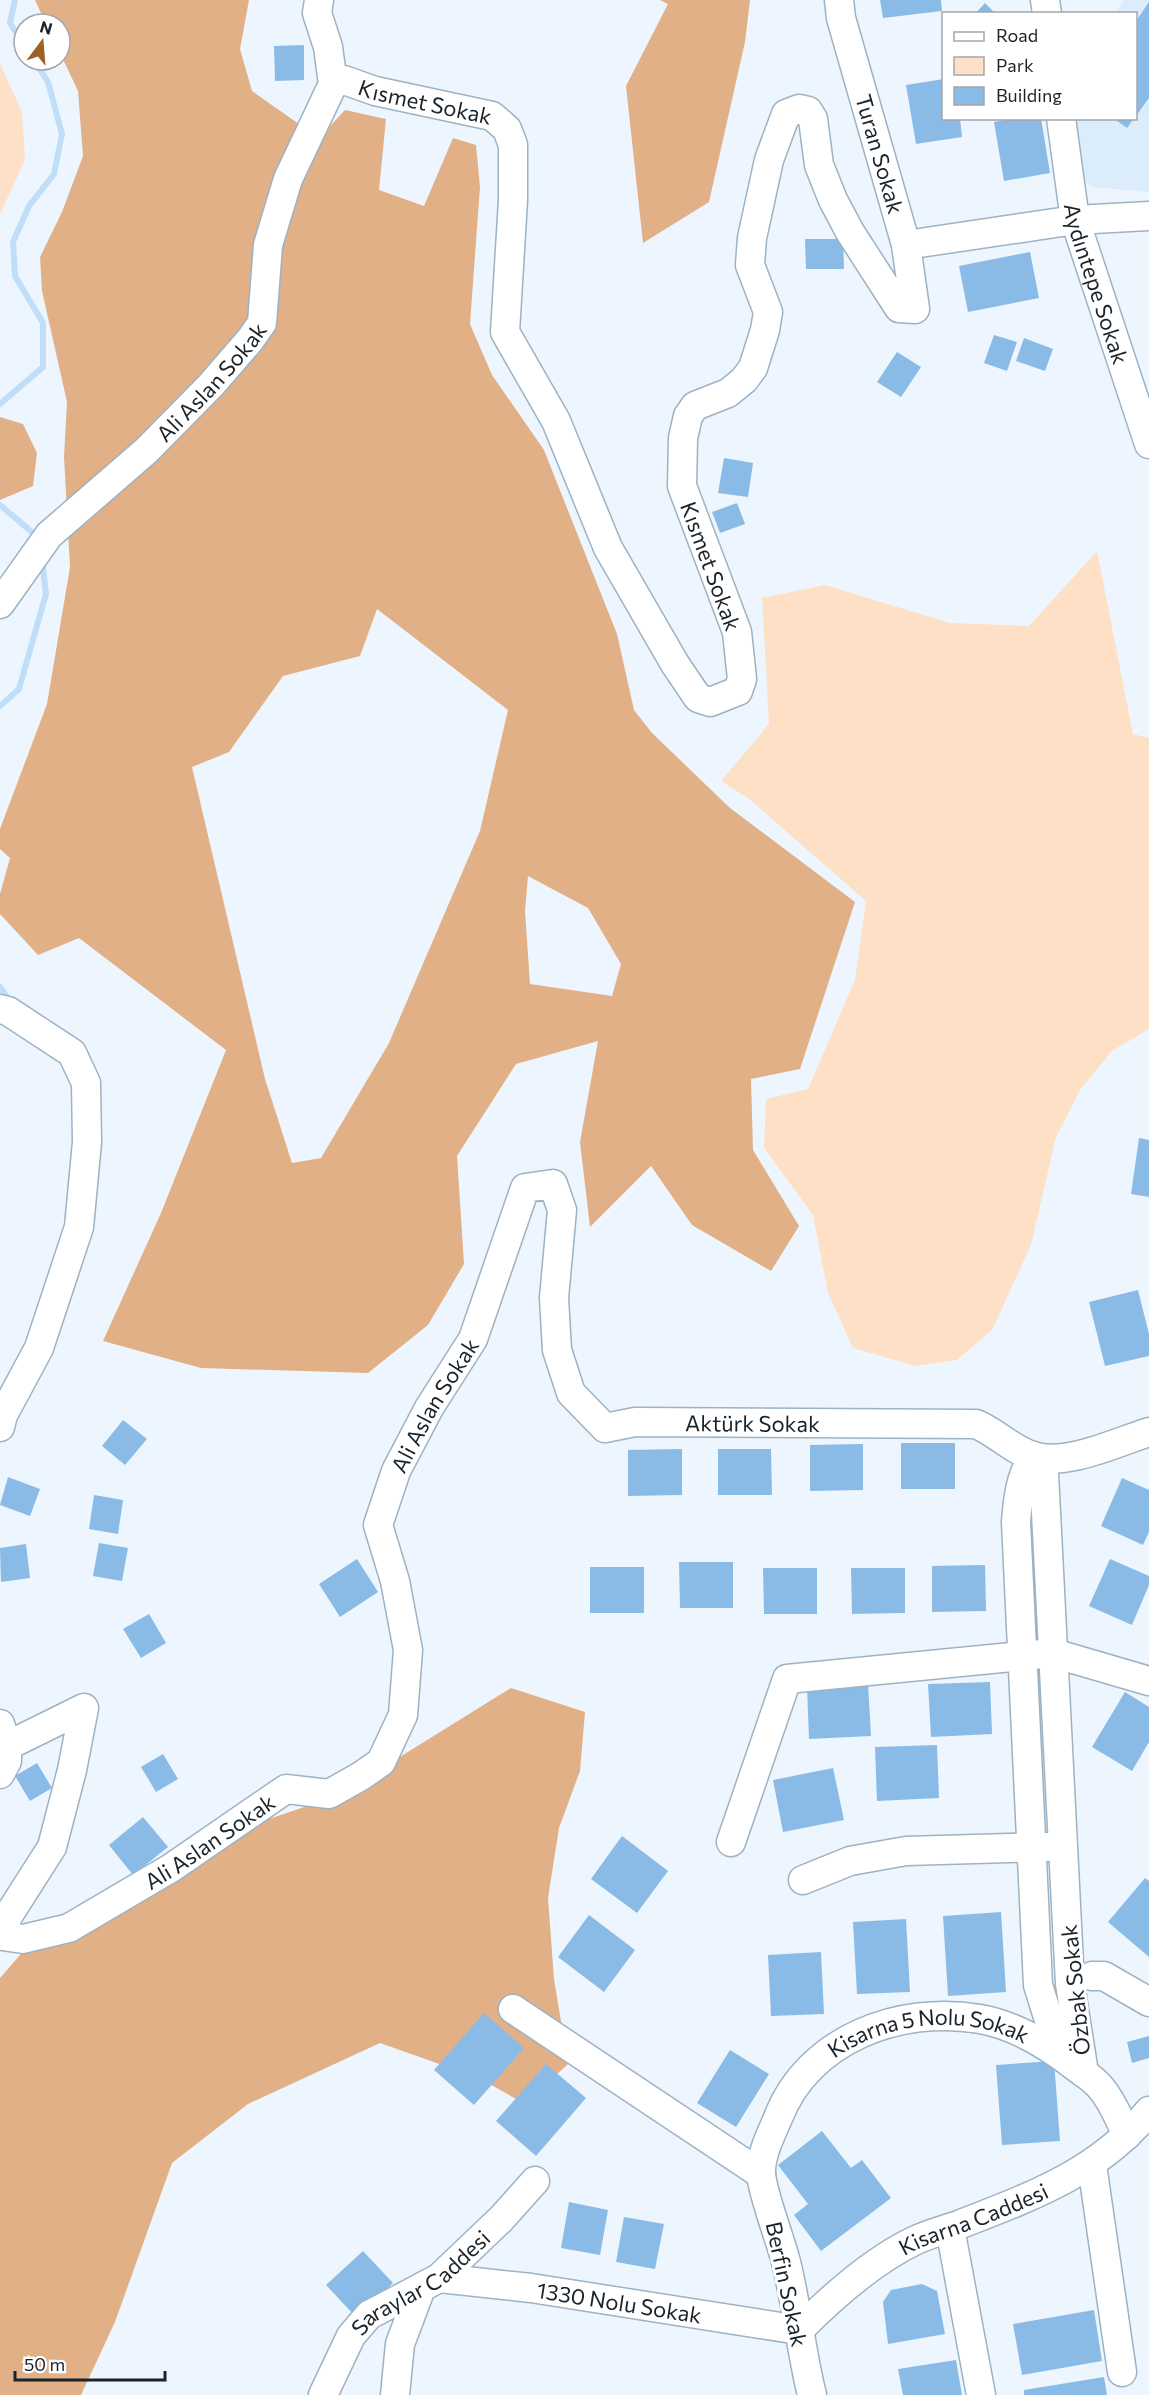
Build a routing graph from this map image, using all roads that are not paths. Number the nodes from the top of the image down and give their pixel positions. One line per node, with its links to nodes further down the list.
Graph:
1 (320, 0): 3 (street)
2 (839, 0): 7 (street, Turan Sokak)
3 (333, 84): 8 (street, Kısmet Sokak); 10 (street, Ali Aslan Sokak)
4 (1061, 120): 6 (street, Aydıntepe Sokak)
5 (1149, 216): 6 (street)
6 (1075, 220): 7 (street); 9 (street, Aydıntepe Sokak)
7 (906, 244): 8 (street, Turan Sokak)
8 (915, 309)
9 (1149, 444)
10 (0, 604)
11 (4, 1010): 13 (street)
12 (553, 1184): 15 (street, Aktürk Sokak); 19 (street, Ali Aslan Sokak)
13 (0, 1427)
14 (1149, 1432): 15 (street, Aktürk Sokak)
15 (1033, 1456): 16 (street, Özbak Sokak); 17 (street, Özbak Sokak)
16 (1053, 1653): 17 (street); 18 (street); 23 (street, Özbak Sokak)
17 (1023, 1655): 21 (street); 22 (street, Özbak Sokak)
18 (1149, 1681)
19 (4, 1735): 20 (street)
20 (0, 1774)
21 (731, 1842)
22 (1032, 1846): 23 (street); 24 (street); 28 (street, Özbak Sokak)
23 (1063, 1847): 28 (street, Özbak Sokak)
24 (803, 1880)
25 (1092, 1976): 26 (street)
26 (1149, 2002)
27 (513, 2009): 32 (street)
28 (1084, 2073): 30 (street, Kisarna 5 Nolu Sokak); 32 (street, Kisarna 5 Nolu Sokak)
29 (1149, 2111): 30 (street, Kisarna Caddesi)
30 (1127, 2135): 31 (street, Kisarna Caddesi)
31 (1092, 2165): 34 (street, Kisarna Caddesi); 37 (street)
32 (761, 2174): 36 (street, Berfin Sokak)
33 (536, 2181): 35 (street, Saraylar Caddesi)
34 (950, 2228): 36 (street, Kisarna Caddesi); 41 (street)
35 (430, 2283): 36 (street, 1330 Nolu Sokak); 38 (street, Saraylar Caddesi); 39 (street)
36 (799, 2330): 40 (street, Berfin Sokak)
37 (1122, 2372)
38 (323, 2395)
39 (395, 2395)
40 (812, 2395)
41 (981, 2395)

